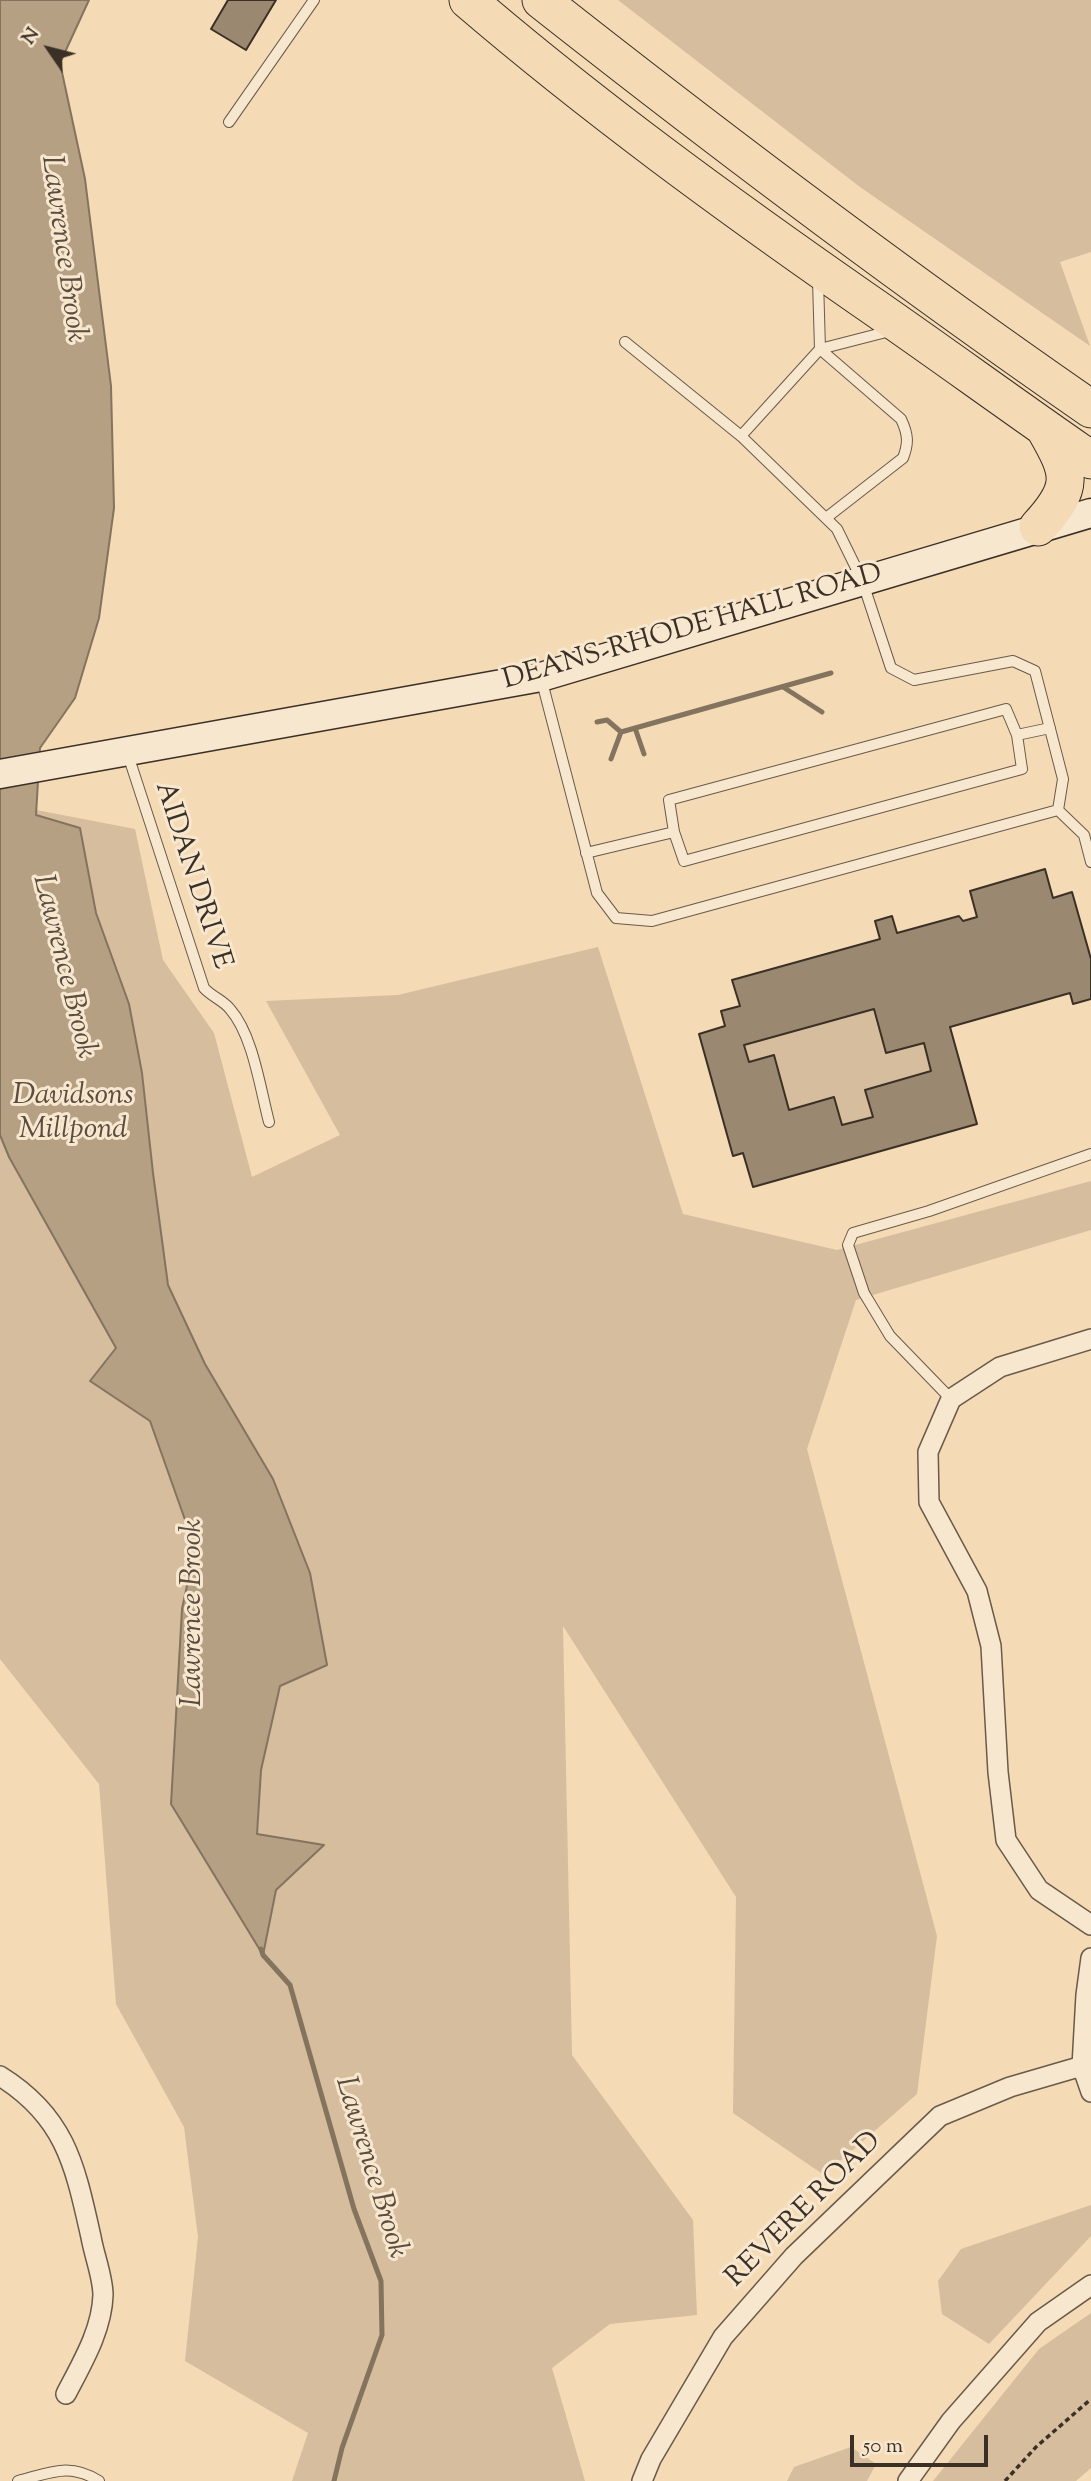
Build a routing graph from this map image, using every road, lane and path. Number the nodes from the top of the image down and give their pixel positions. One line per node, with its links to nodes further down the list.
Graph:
1 (314, 0): 4 (lane)
2 (468, 0): 5 (highway)
3 (541, 0): 9 (highway)
4 (229, 122)
5 (817, 269): 6 (highway); 8 (lane)
6 (903, 328): 8 (lane); 10 (highway)
7 (625, 342): 11 (lane)
8 (820, 349): 11 (lane); 14 (lane)
9 (1091, 409)
10 (1044, 428): 12 (highway); 15 (highway)
11 (741, 436): 14 (lane)
12 (1091, 460)
13 (1091, 513): 15 (street, DEANS-RHODE HALL ROAD)
14 (826, 518): 16 (lane)
15 (1038, 527): 16 (street, DEANS-RHODE HALL ROAD)
16 (862, 580): 17 (street, DEANS-RHODE HALL ROAD); 18 (lane)
17 (541, 677): 20 (street, DEANS-RHODE HALL ROAD); 24 (lane)
18 (1049, 728): 19 (lane); 22 (lane)
19 (1017, 735): 23 (lane); 23 (lane)
20 (127, 751): 21 (street, DEANS-RHODE HALL ROAD); 26 (lane, AIDAN DRIVE)
21 (0, 774)
22 (1058, 810): 24 (lane); 25 (lane)
23 (674, 832): 24 (lane)
24 (586, 853)
25 (1091, 863)
26 (269, 1122)
27 (1091, 1154): 29 (lane)
28 (1091, 1339): 29 (street)
29 (951, 1399): 30 (street)
30 (1091, 1925)
31 (1091, 1958): 32 (street)
32 (1082, 2066): 34 (street); 40 (street, REVERE ROAD)
33 (0, 2076): 36 (street)
34 (1091, 2092)
35 (1091, 2285): 41 (street)
36 (66, 2394)
37 (1091, 2399): 42 (path)
38 (18, 2481): 39 (lane)
39 (99, 2481)
40 (642, 2481)
41 (908, 2481)
42 (1005, 2481)

